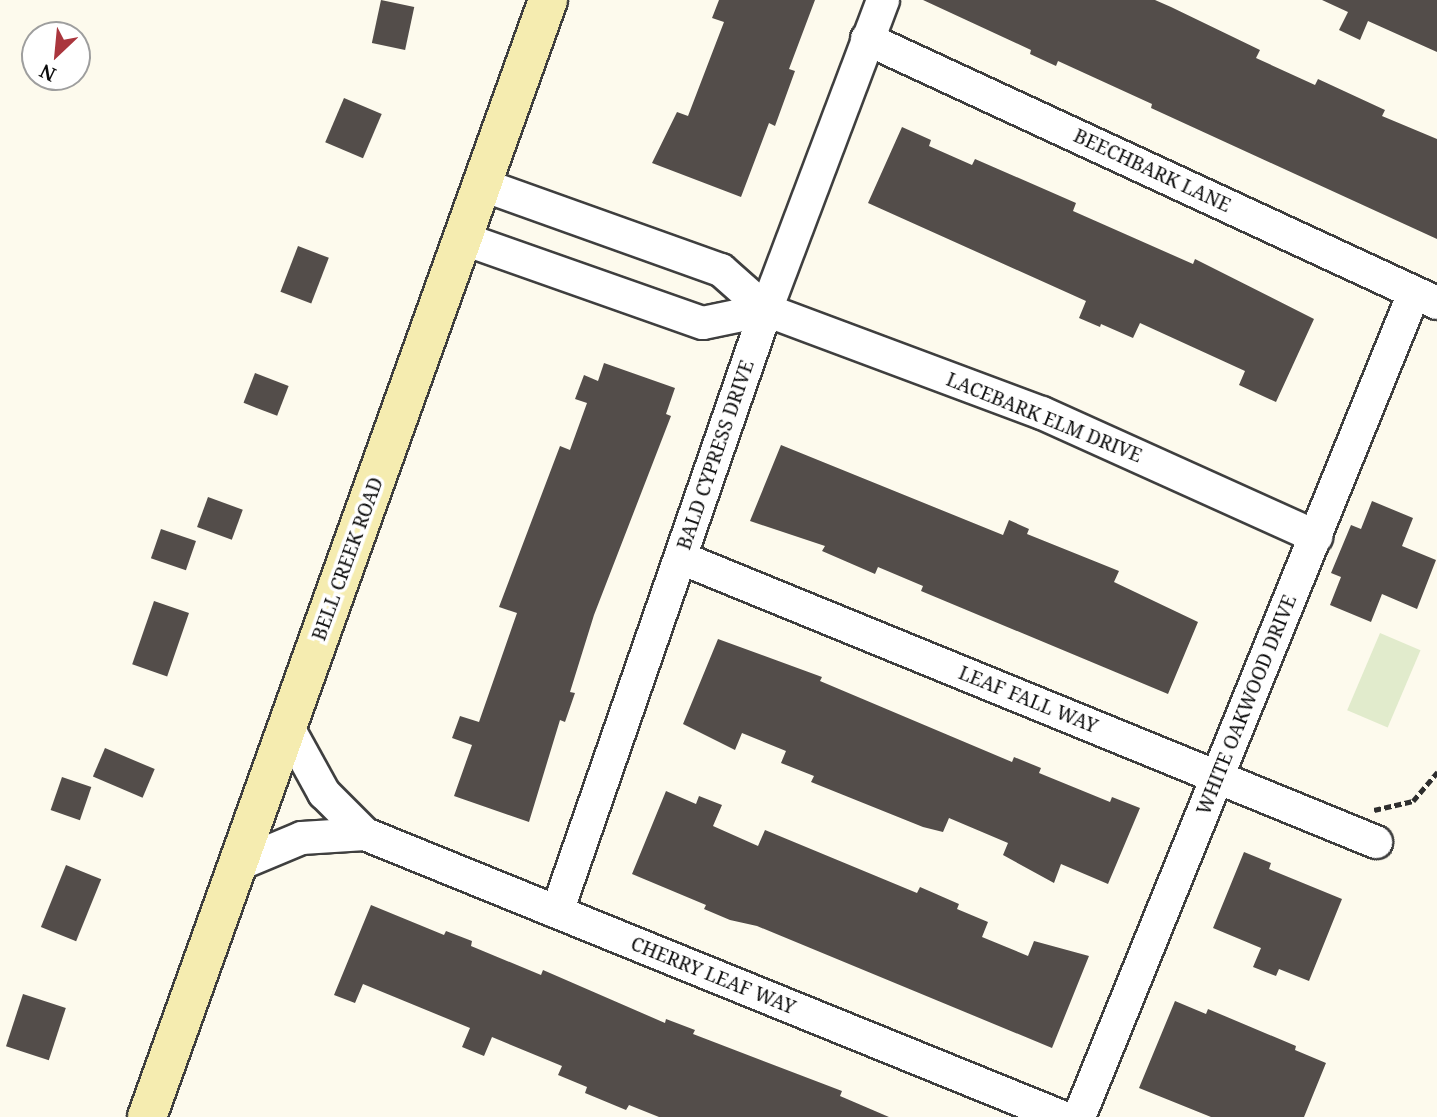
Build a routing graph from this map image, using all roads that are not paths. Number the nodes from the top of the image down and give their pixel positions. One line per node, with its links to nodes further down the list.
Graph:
1 (548, 0): 4 (street, BELL CREEK ROAD)
2 (883, 0): 3 (street, BALD CYPRESS DRIVE)
3 (867, 39): 6 (street, BEECHBARK LANE); 7 (street, BALD CYPRESS DRIVE)
4 (483, 185): 5 (street, BELL CREEK ROAD); 7 (street, LACEBARK ELM DRIVE)
5 (464, 239): 7 (street); 10 (street, BELL CREEK ROAD)
6 (1426, 298): 8 (street, WHITE OAKWOOD DRIVE)
7 (766, 310): 8 (street, LACEBARK ELM DRIVE); 9 (street, BALD CYPRESS DRIVE)
8 (1316, 537): 11 (street, WHITE OAKWOOD DRIVE)
9 (681, 558): 11 (street, LEAF FALL WAY); 15 (street, BALD CYPRESS DRIVE)
10 (287, 726): 12 (street, CHERRY LEAF WAY); 14 (street, BELL CREEK ROAD)
11 (1217, 777): 13 (street, LEAF FALL WAY); 18 (street, WHITE OAKWOOD DRIVE)
12 (365, 834): 14 (street, CHERRY LEAF WAY); 15 (street, CHERRY LEAF WAY)
13 (1369, 839)
14 (237, 865): 16 (street, BELL CREEK ROAD)
15 (557, 912): 17 (street, CHERRY LEAF WAY)
16 (147, 1117)
17 (1062, 1117)
18 (1079, 1117)

